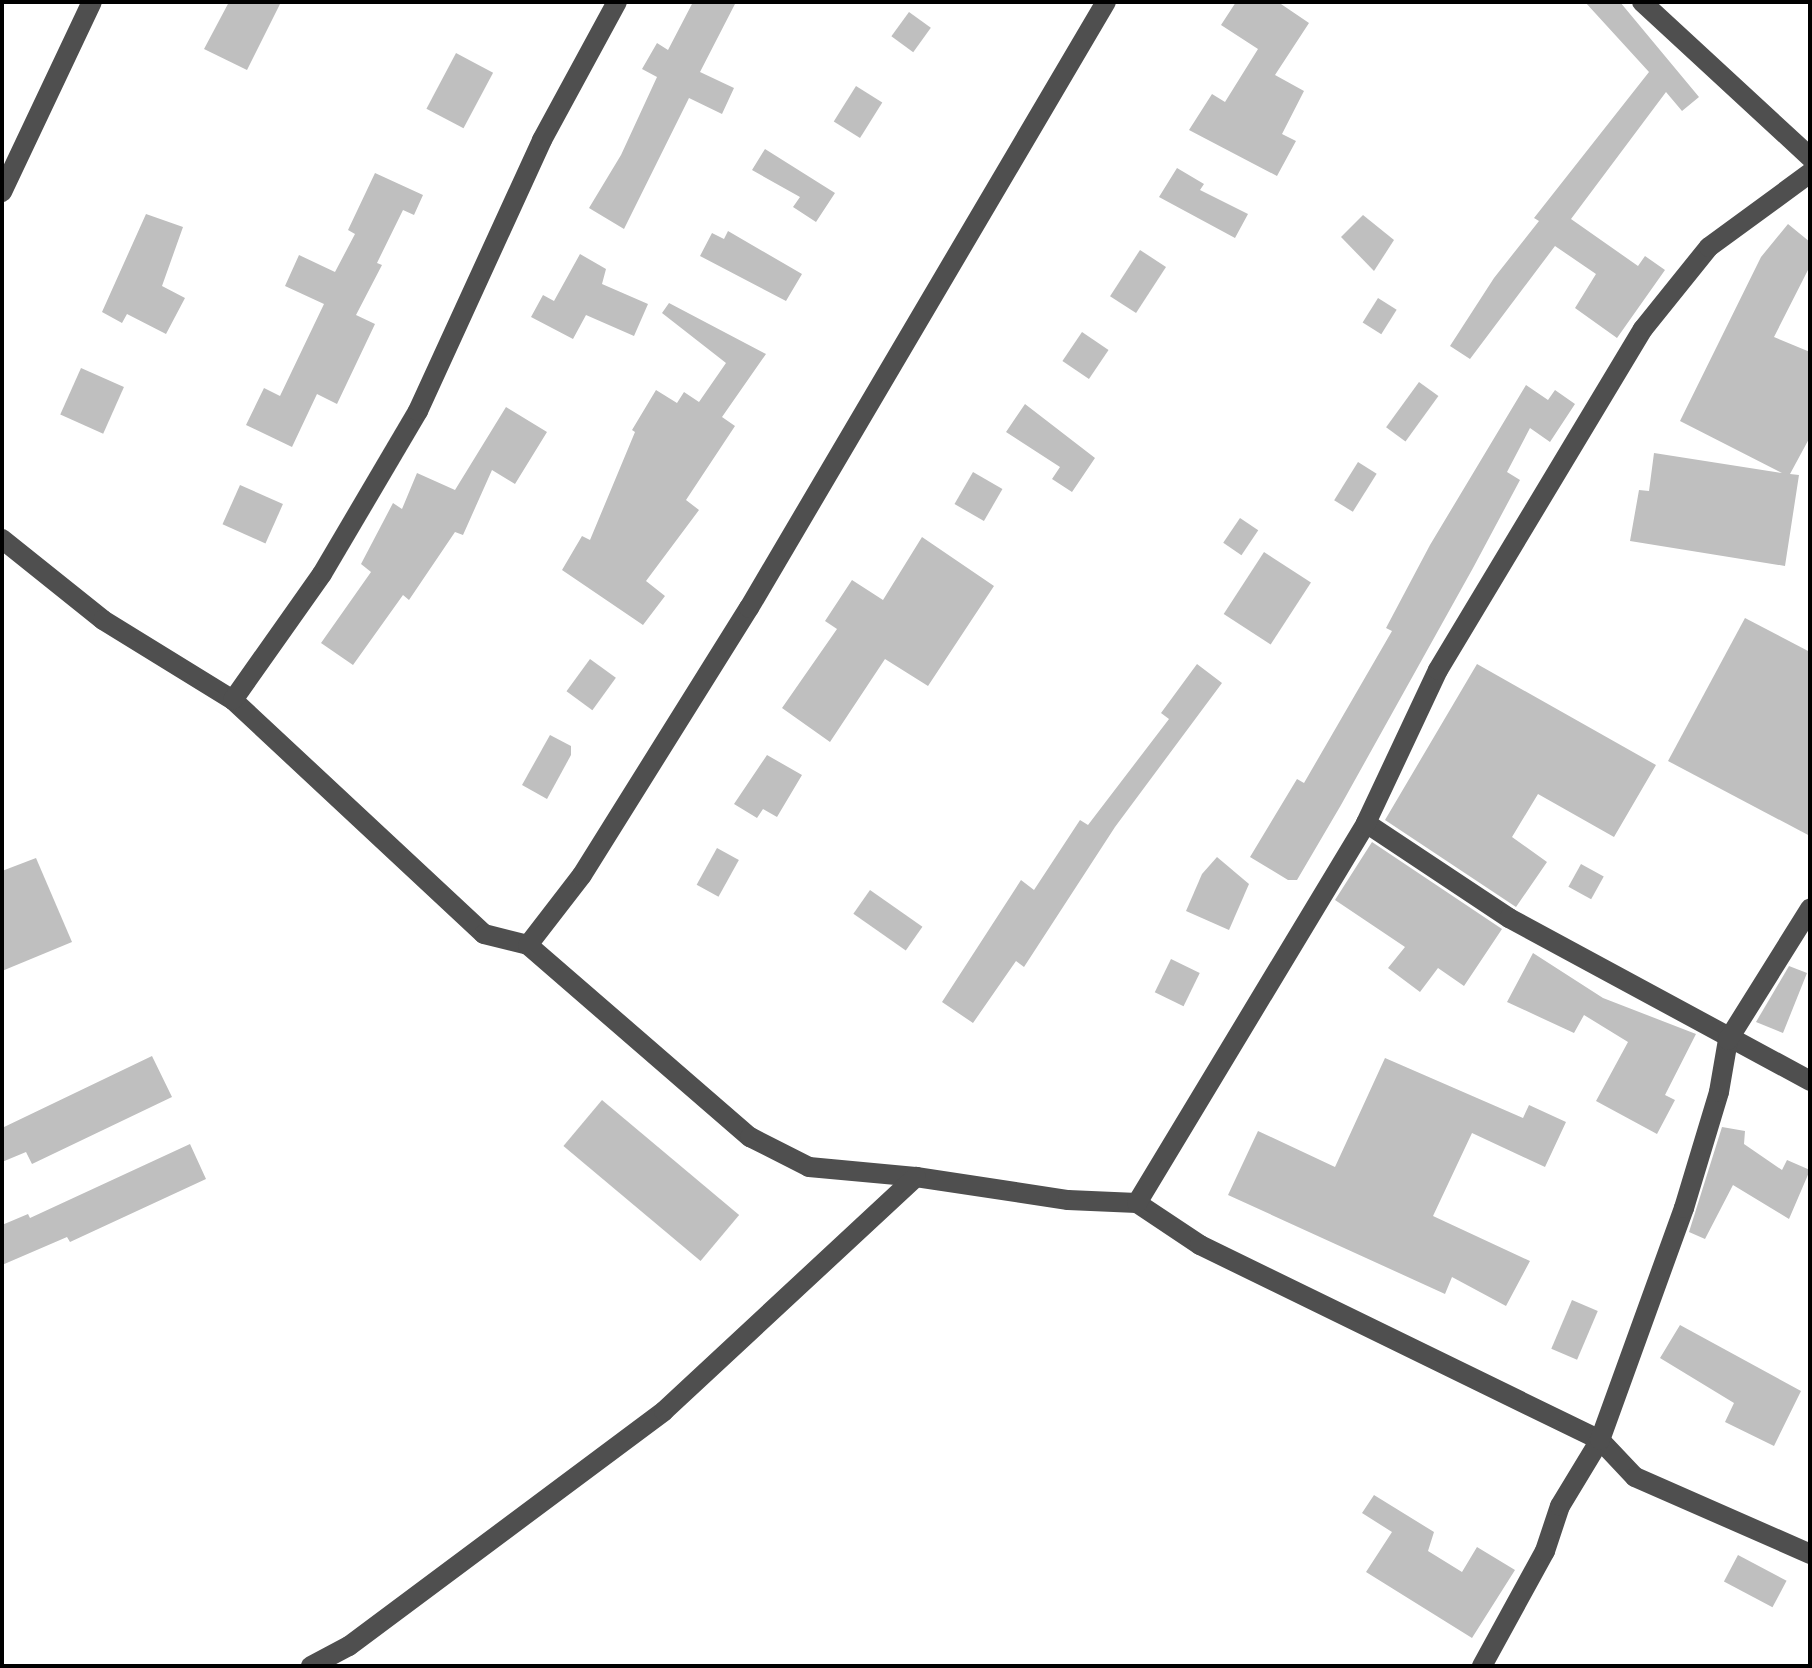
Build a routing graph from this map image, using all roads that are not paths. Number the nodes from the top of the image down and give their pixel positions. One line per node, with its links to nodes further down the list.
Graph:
1 (92, 2): 7 (street)
2 (617, 2): 9 (street)
3 (1106, 2): 12 (street)
4 (1642, 2): 5 (street)
5 (1810, 157)
6 (1810, 173): 10 (street)
7 (2, 192)
8 (2, 539): 9 (street)
9 (233, 700): 12 (street)
10 (1366, 823): 13 (street); 16 (street)
11 (1810, 909): 13 (street)
12 (528, 945): 15 (street)
13 (1728, 1040): 14 (street); 17 (street)
14 (1810, 1081)
15 (916, 1177): 16 (street); 19 (street)
16 (1137, 1203): 17 (street)
17 (1600, 1440): 18 (street); 22 (street)
18 (1810, 1554)
19 (349, 1646): 20 (street); 21 (street)
20 (311, 1666)
21 (333, 1666)
22 (1482, 1666)

